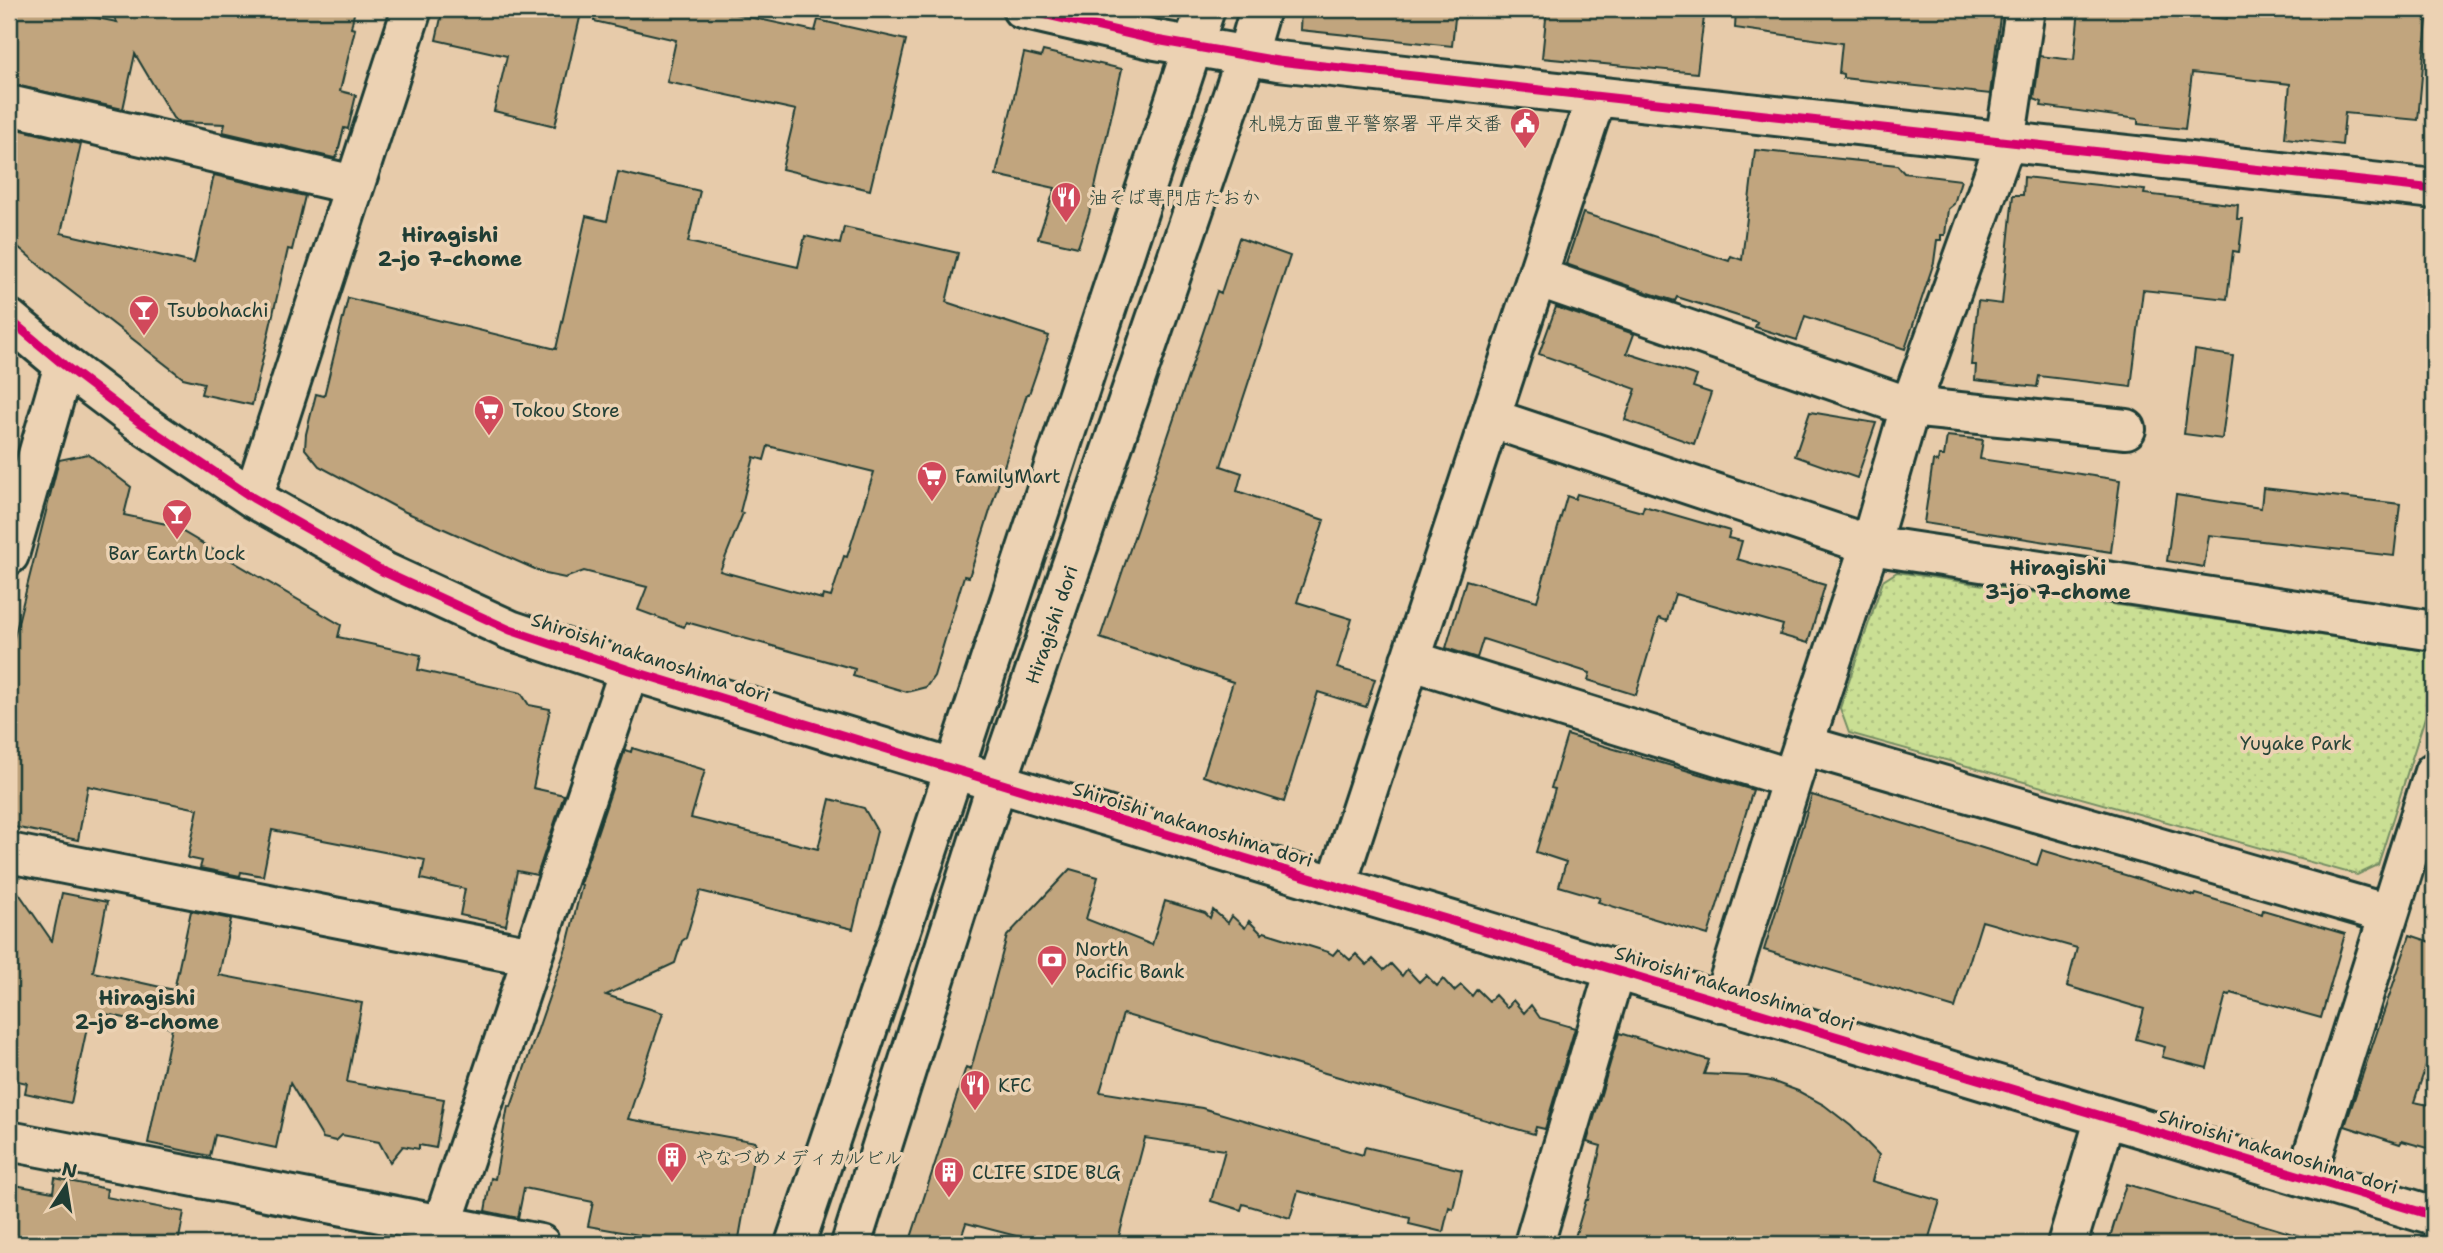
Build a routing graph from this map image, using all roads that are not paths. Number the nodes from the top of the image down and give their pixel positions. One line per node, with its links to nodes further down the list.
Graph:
1 (412, 9): 11 (main road)
2 (1022, 9): 6 (main road)
3 (1205, 9): 6 (main road)
4 (1260, 9): 7 (main road, Hiragishi dori)
5 (2025, 9): 10 (main road)
6 (1191, 47): 7 (main road); 26 (main road)
7 (1247, 54): 8 (main road); 28 (main road, Hiragishi dori)
8 (1595, 97): 10 (main road); 13 (main road)
9 (9, 105): 11 (main road)
10 (2005, 143): 12 (main road); 16 (main road)
11 (354, 185): 19 (main road)
12 (2434, 189)
13 (1536, 277): 16 (main road); 17 (main road)
14 (9, 319): 15 (main road, Shiroishi nakanoshima dori)
15 (64, 365): 19 (main road, Shiroishi nakanoshima dori); 21 (main road)
16 (1910, 407): 18 (main road); 20 (main road)
17 (1490, 418): 20 (main road); 23 (main road)
18 (2126, 429)
19 (253, 498): 24 (main road, Shiroishi nakanoshima dori)
20 (1870, 545): 22 (main road); 25 (main road)
21 (9, 555)
22 (2434, 631)
23 (1410, 660): 25 (main road); 31 (main road)
24 (629, 670): 26 (main road, Shiroishi nakanoshima dori); 33 (main road)
25 (1798, 762): 32 (main road); 35 (main road)
26 (953, 769): 28 (main road, Shiroishi nakanoshima dori); 42 (main road)
27 (2434, 772): 30 (main road)
28 (997, 783): 31 (main road, Shiroishi nakanoshima dori); 43 (main road, Hiragishi dori)
29 (9, 853): 33 (main road)
30 (2420, 865): 32 (main road)
31 (1336, 886): 34 (main road, Shiroishi nakanoshima dori)
32 (2389, 914): 38 (main road)
33 (532, 957): 40 (main road)
34 (1615, 970): 35 (main road, Shiroishi nakanoshima dori); 44 (main road)
35 (1722, 1003): 36 (main road, Shiroishi nakanoshima dori)
36 (2105, 1118): 38 (main road, Shiroishi nakanoshima dori); 45 (main road)
37 (9, 1141): 40 (main road)
38 (2306, 1177): 39 (main road, Shiroishi nakanoshima dori)
39 (2434, 1216)
40 (442, 1225): 41 (main road)
41 (540, 1244)
42 (795, 1244)
43 (851, 1244)
44 (1534, 1244)
45 (2067, 1244)

